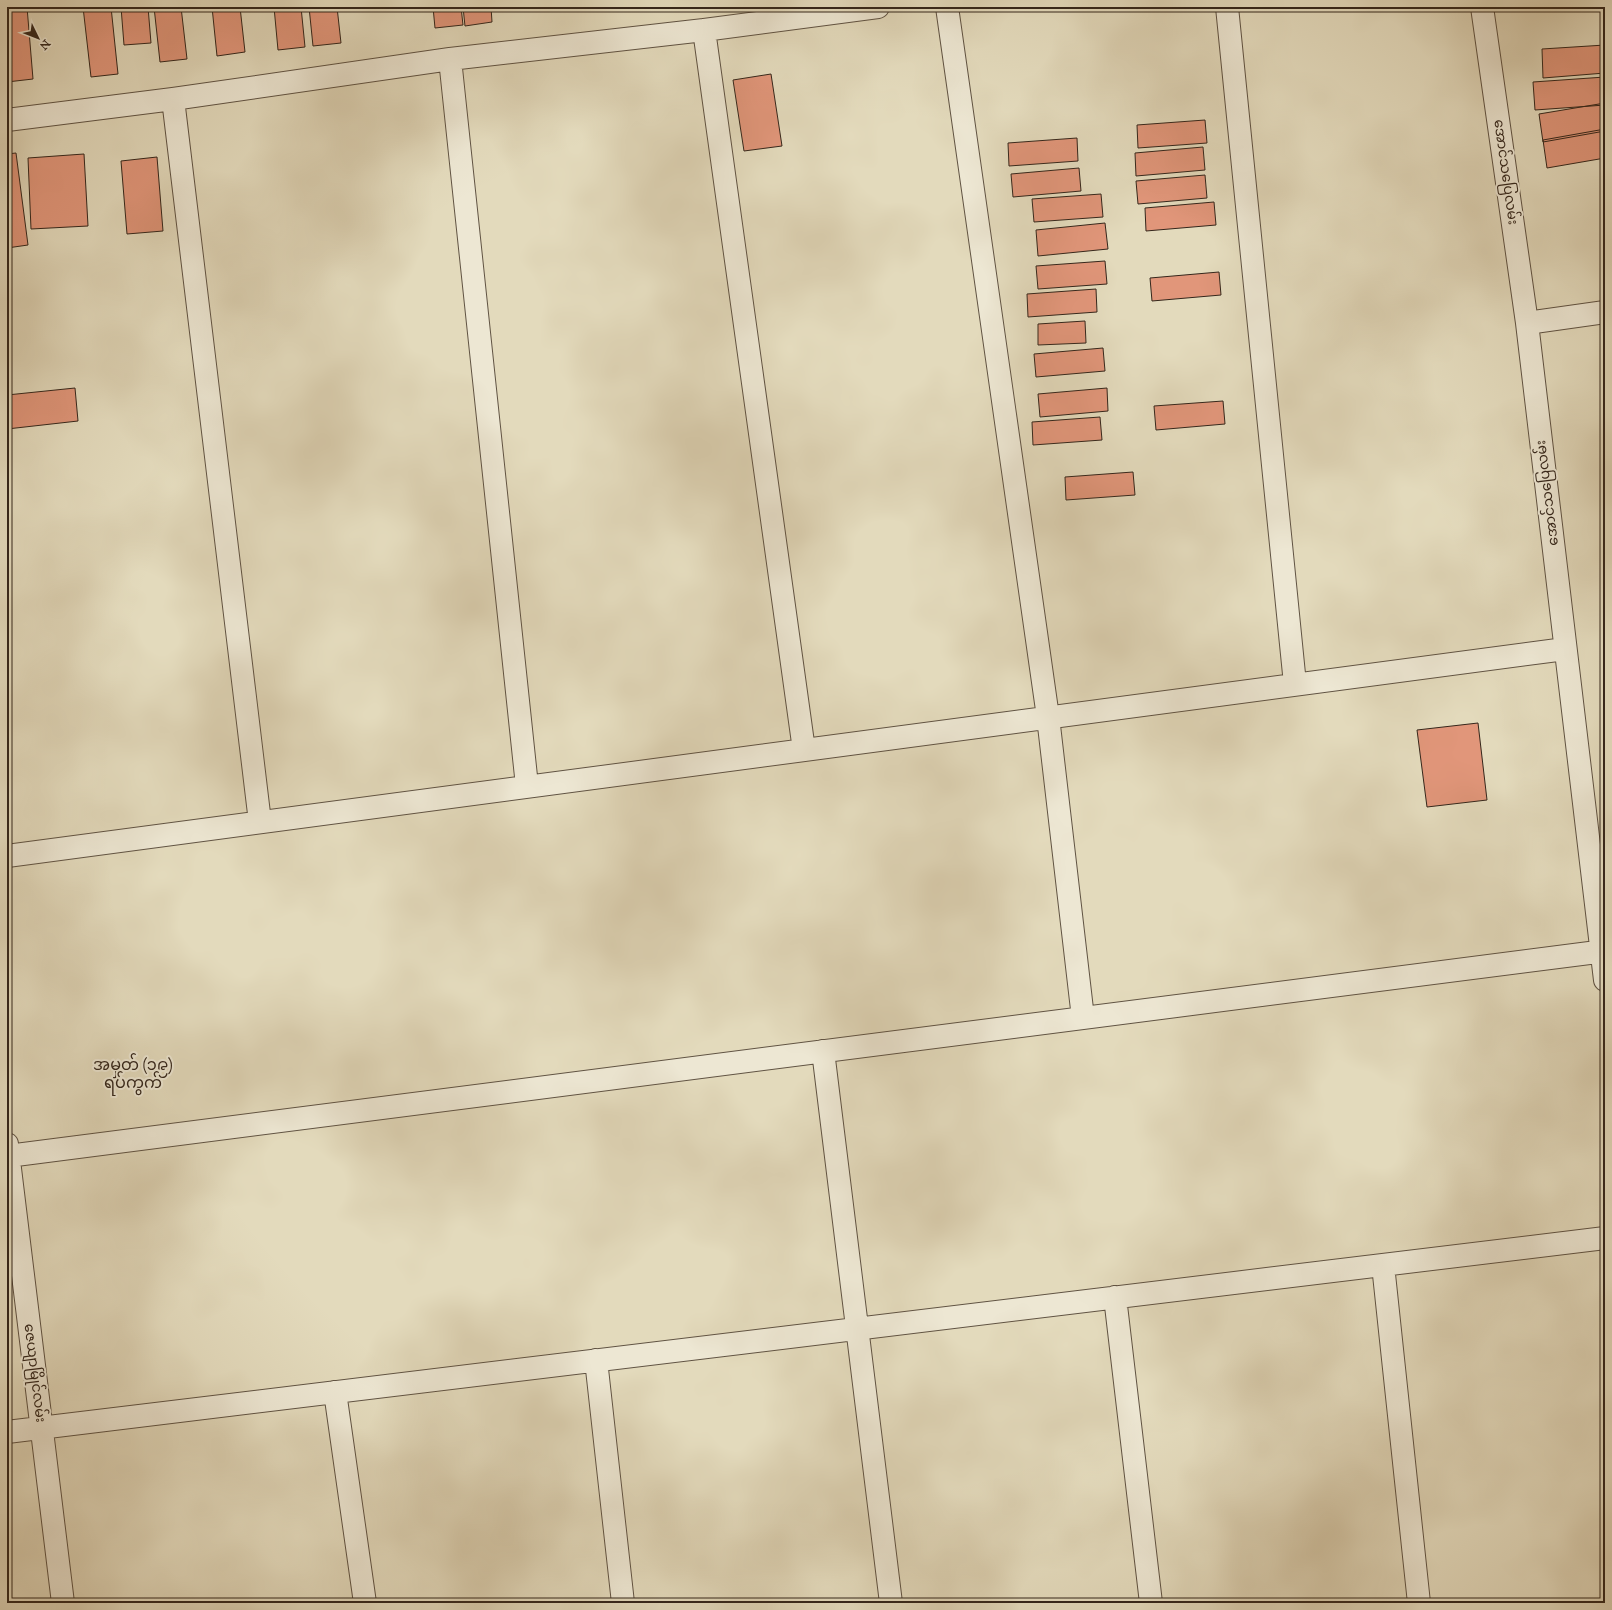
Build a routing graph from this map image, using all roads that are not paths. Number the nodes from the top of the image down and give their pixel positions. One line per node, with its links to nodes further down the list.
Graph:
1 (878, 7): 5 (street)
2 (947, 7): 13 (street)
3 (1227, 7): 12 (street)
4 (1482, 7): 10 (street, အောင်သပြေလမ်း)
5 (704, 30): 6 (street); 14 (street)
6 (450, 59): 7 (street); 15 (street)
7 (173, 99): 8 (street); 16 (street)
8 (7, 120)
9 (1605, 312): 10 (street)
10 (1527, 323): 11 (street, အောင်သပြေလမ်း)
11 (1565, 649): 12 (street); 18 (street, အောင်သပြေလမ်း)
12 (1295, 684): 13 (street)
13 (1048, 718): 14 (street); 20 (street)
14 (804, 750): 15 (street)
15 (527, 786): 16 (street)
16 (260, 822): 17 (street)
17 (7, 856)
18 (1603, 951): 19 (street, အောင်သပြေလမ်း); 20 (street)
19 (1605, 980)
20 (1083, 1018): 21 (street)
21 (824, 1051): 22 (street); 26 (street)
22 (8, 1150): 29 (street, ဇေယျာမြိုင်လမ်း)
23 (1605, 1238): 24 (street)
24 (1383, 1265): 25 (street); 36 (street)
25 (1115, 1297): 26 (street); 35 (street)
26 (857, 1329): 27 (street); 34 (street)
27 (596, 1360): 28 (street); 33 (street)
28 (335, 1392): 29 (street); 32 (street)
29 (42, 1428): 30 (street); 31 (street, ဇေယျာမြိုင်လမ်း)
30 (7, 1432)
31 (63, 1603)
32 (365, 1603)
33 (624, 1603)
34 (891, 1603)
35 (1151, 1603)
36 (1419, 1603)

